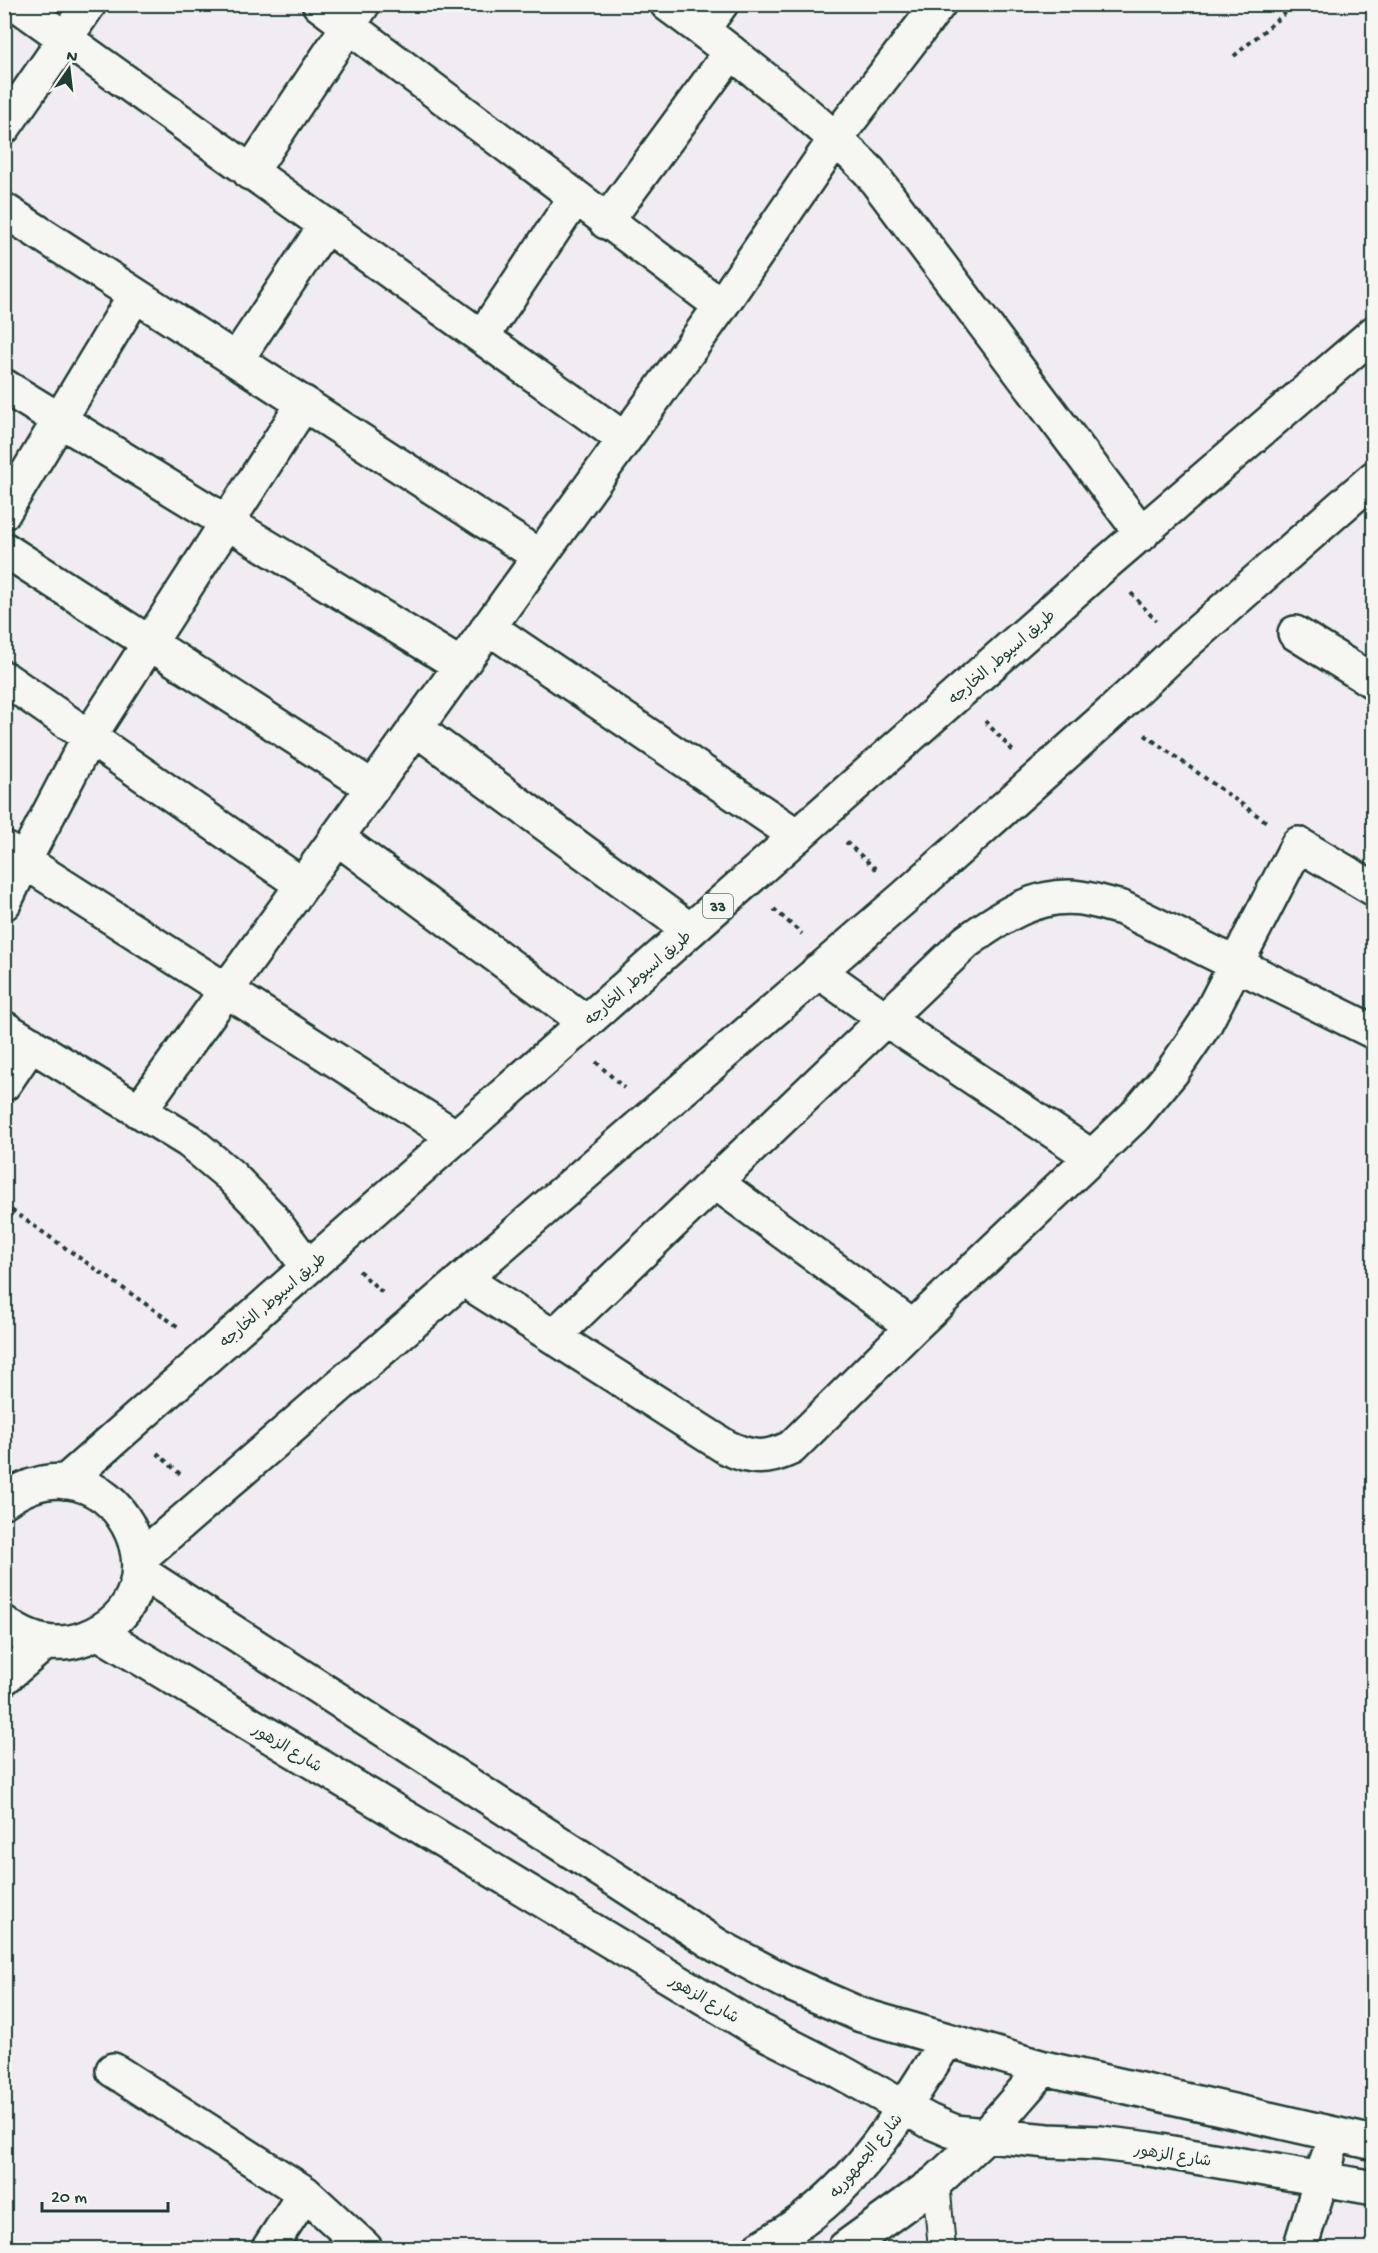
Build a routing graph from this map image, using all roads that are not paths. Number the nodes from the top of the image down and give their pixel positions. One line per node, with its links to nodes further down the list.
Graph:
1 (17, 4): 8 (main road)
2 (89, 4): 8 (main road)
3 (319, 4): 6 (main road)
4 (667, 4): 7 (main road)
5 (939, 4): 11 (main road)
6 (356, 15): 12 (main road); 13 (main road)
7 (711, 17): 9 (main road)
8 (65, 39): 10 (main road); 12 (main road)
9 (732, 52): 11 (main road); 15 (main road)
10 (4, 127)
11 (836, 138): 18 (main road); 29 (main road)
12 (250, 172): 16 (main road)
13 (575, 198): 15 (main road); 20 (main road)
14 (4, 210): 17 (main road)
15 (606, 222): 18 (main road)
16 (326, 225): 20 (main road); 21 (main road)
17 (135, 295): 21 (main road); 24 (main road)
18 (720, 306): 25 (main road)
19 (1374, 333): 29 (main road, طريق اسيوط, الخارجه / 33)
20 (482, 337): 25 (main road)
21 (237, 360): 23 (main road)
22 (4, 386): 24 (main road)
23 (304, 404): 28 (main road); 31 (main road)
24 (59, 420): 27 (main road); 28 (main road)
25 (624, 439): 31 (main road)
26 (1374, 478): 49 (main road)
27 (4, 512)
28 (227, 522): 34 (main road); 35 (main road)
29 (1142, 534): 41 (main road, طريق اسيوط, الخارجه / 33)
30 (4, 549): 34 (main road)
31 (539, 556): 32 (main road)
32 (488, 627): 35 (main road); 41 (main road)
33 (1295, 633): 37 (main road)
34 (150, 643): 39 (main road); 40 (main road)
35 (460, 665): 38 (main road)
36 (4, 678): 39 (main road)
37 (1374, 682)
38 (415, 728): 40 (main road); 47 (main road)
39 (89, 737): 43 (main road); 44 (main road)
40 (372, 787): 42 (main road)
41 (808, 826): 47 (main road, طريق اسيوط, الخارجه / 33)
42 (336, 837): 44 (main road); 52 (main road)
43 (14, 855): 46 (main road); 50 (main road)
44 (301, 884): 50 (main road)
45 (1374, 889): 48 (main road)
46 (4, 903)
47 (690, 930): 52 (main road, طريق اسيوط, الخارجه / 33)
48 (1236, 963): 51 (main road); 53 (main road); 58 (main road)
49 (824, 965): 51 (main road); 61 (main road)
50 (226, 990): 56 (main road); 57 (main road)
51 (887, 1020): 58 (main road); 59 (main road)
52 (578, 1029): 57 (main road, طريق اسيوط, الخارجه / 33)
53 (1374, 1032)
54 (17, 1036): 55 (main road); 56 (main road)
55 (4, 1084)
56 (139, 1111): 60 (main road)
57 (456, 1137): 60 (main road, طريق اسيوط, الخارجه / 33)
58 (1092, 1157): 62 (main road)
59 (716, 1182): 62 (main road); 63 (main road)
60 (321, 1256): 64 (main road, طريق اسيوط, الخارجه / 33)
61 (463, 1279): 63 (main road); 66 (main road)
62 (913, 1327): 63 (main road)
63 (554, 1336)
64 (65, 1482): 65 (main road); 66 (main road)
65 (5, 1501)
66 (139, 1565): 68 (main road); 71 (main road)
67 (4, 1623): 69 (main road)
68 (99, 1633): 69 (main road); 74 (main road, شارع الزهور)
69 (45, 1643): 70 (main road)
70 (4, 1678)
71 (947, 2040): 72 (main road); 74 (main road, شارع الجمهوريه)
72 (1044, 2068): 75 (main road); 76 (main road)
73 (114, 2070): 81 (main road)
74 (905, 2106): 76 (main road, شارع الزهور); 84 (main road, شارع الجمهوريه)
75 (1336, 2135): 77 (main road); 78 (main road)
76 (984, 2136): 78 (main road, شارع الزهور); 79 (main road)
77 (1374, 2143)
78 (1321, 2178): 80 (main road, شارع الزهور); 87 (main road)
79 (936, 2182): 85 (main road); 86 (lane)
80 (1374, 2188)
81 (305, 2193): 82 (main road); 83 (main road)
82 (269, 2248)
83 (365, 2248)
84 (760, 2248)
85 (844, 2248)
86 (942, 2248)
87 (1300, 2248)

